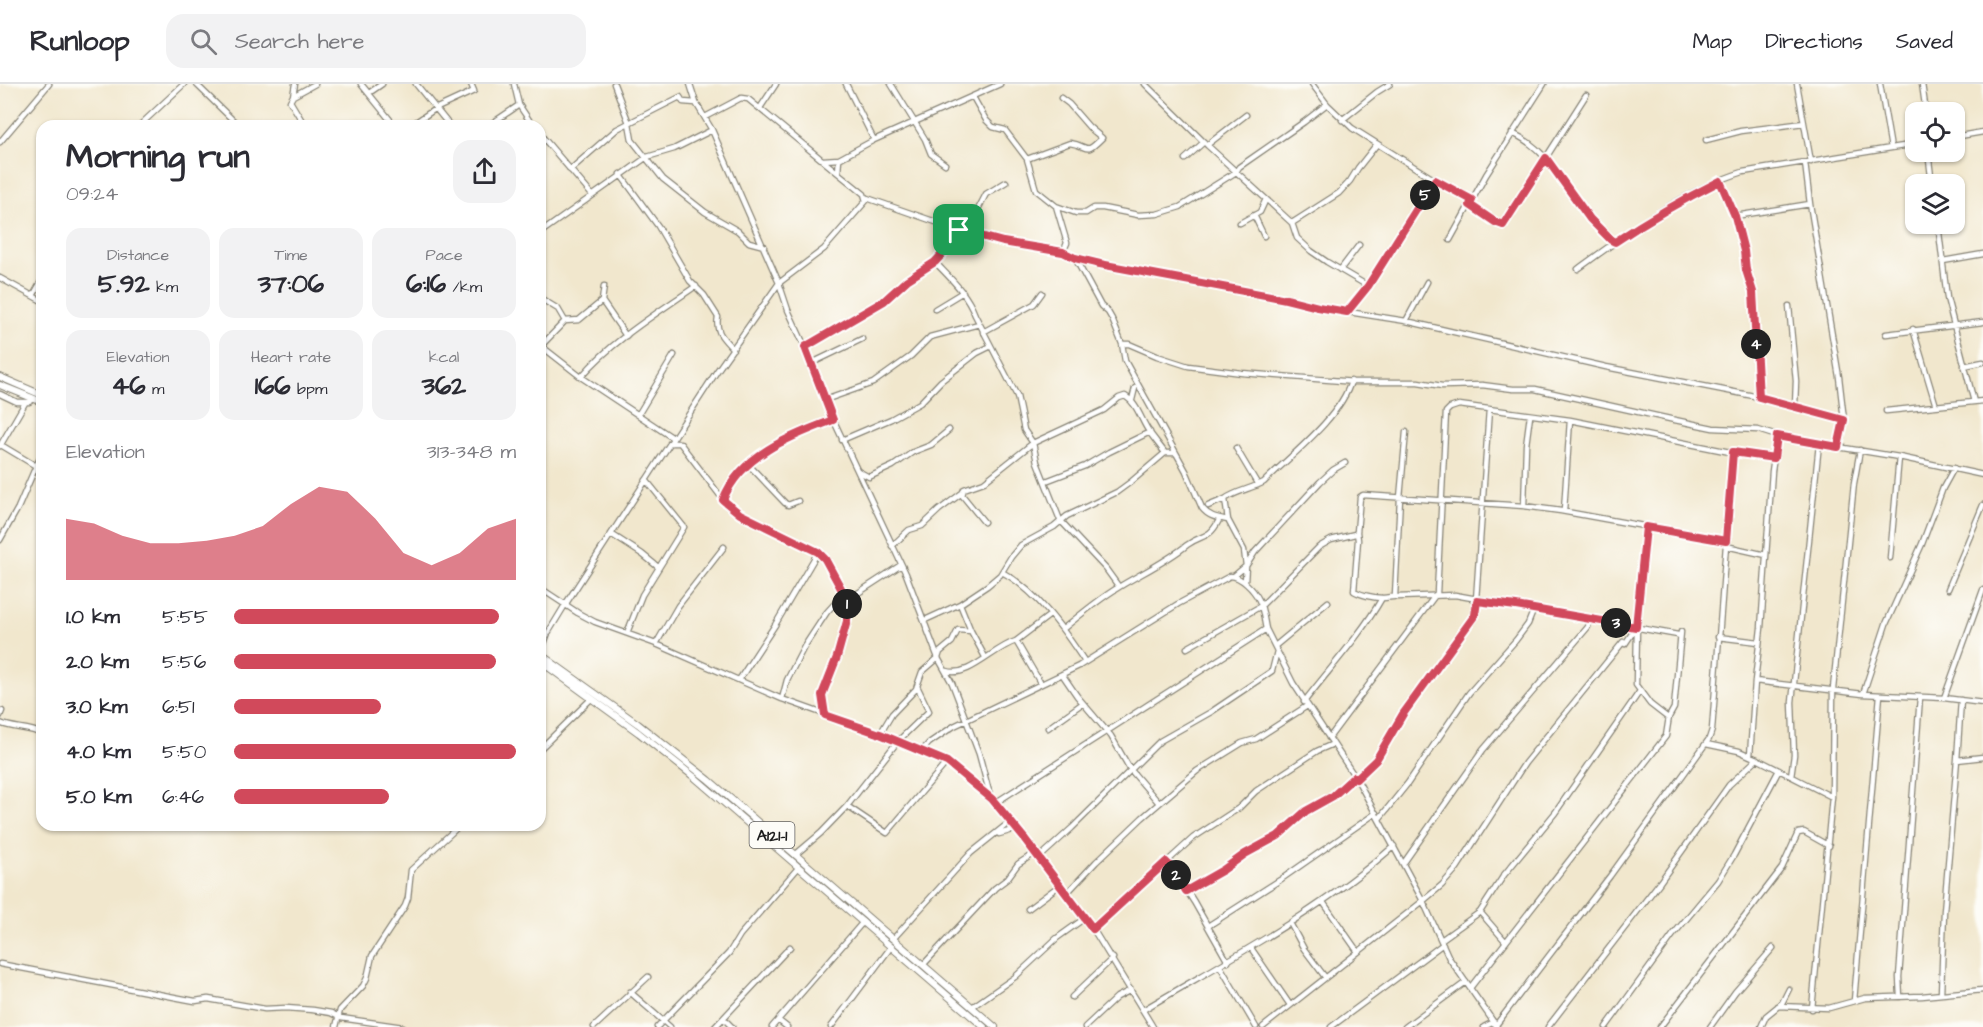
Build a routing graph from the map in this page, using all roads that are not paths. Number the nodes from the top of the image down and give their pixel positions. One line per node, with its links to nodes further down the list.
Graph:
1 (49, 84): 56 (street)
2 (184, 84): 37 (street)
3 (196, 84): 38 (street)
4 (294, 84): 26 (street)
5 (315, 84): 26 (street)
6 (361, 84): 24 (street)
7 (382, 84): 24 (street)
8 (416, 84): 34 (street)
9 (471, 84): 34 (street)
10 (514, 84): 32 (street)
11 (614, 84): 47 (street)
12 (690, 84): 30 (street)
13 (776, 84): 33 (street)
14 (846, 84): 53 (street)
15 (891, 84): 46 (street)
16 (1000, 84): 27 (street)
17 (1145, 84): 57 (street)
18 (1312, 84): 31 (street)
19 (1390, 84): 45 (street)
20 (1544, 84): 51 (street)
21 (1797, 84): 48 (street)
22 (1880, 84): 60 (street)
23 (1922, 84): 29 (street)
24 (369, 93): 40 (street)
25 (1586, 95): 63 (street)
26 (293, 96): 39 (street)
27 (973, 97): 46 (street); 65 (street)
28 (1061, 99): 65 (street)
29 (1925, 102)
30 (696, 103): 36 (street); 47 (street)
31 (1327, 104): 45 (street); 73 (street)
32 (519, 105): 43 (street); 44 (street)
33 (760, 108): 36 (street); 67 (street)
34 (435, 109): 41 (street); 42 (street)
35 (1246, 115): 57 (street)
36 (705, 117): 49 (street)
37 (145, 120)
38 (233, 120)
39 (301, 120)
40 (391, 120)
41 (419, 120)
42 (445, 120)
43 (497, 120)
44 (529, 120)
45 (1342, 120): 58 (street)
46 (914, 122): 53 (street); 71 (street)
47 (629, 123): 61 (street); 72 (street)
48 (1804, 123): 54 (street); 69 (street)
49 (712, 130): 62 (street); 96 (street)
50 (1983, 132): 52 (street)
51 (1512, 133): 63 (street); 82 (street)
52 (1965, 135)
53 (874, 140): 64 (street)
54 (1706, 140)
55 (546, 141): 72 (street)
56 (0, 142)
57 (1205, 144): 66 (street); 73 (street)
58 (1377, 144): 76 (street); 88 (street)
59 (1905, 146): 60 (street)
60 (1891, 148): 69 (street)
61 (640, 151): 62 (street); 68 (street)
62 (647, 157): 68 (street); 96 (street)
63 (1546, 158): 82 (street); 94 (street)
64 (840, 159): 67 (street); 74 (street)
65 (1027, 159): 84 (street)
66 (1185, 159)
67 (823, 160): 74 (street)
68 (639, 162): 75 (street)
69 (1811, 162): 70 (street)
70 (1805, 163): 77 (street); 83 (street)
71 (945, 164)
72 (570, 170): 79 (street)
73 (1236, 172): 81 (street); 84 (street)
74 (838, 173): 80 (street)
75 (620, 174): 79 (street); 108 (street)
76 (1435, 180): 82 (street); 109 (street)
77 (1720, 181): 86 (street); 94 (street)
78 (1006, 182): 90 (street)
79 (592, 195): 89 (street)
80 (867, 198): 90 (street); 106 (street)
81 (1266, 199): 85 (street); 88 (street)
82 (1471, 202): 93 (street)
83 (1810, 204): 86 (street); 163 (street)
84 (1056, 206): 97 (street)
85 (1254, 215): 87 (street); 92 (street)
86 (1735, 216): 148 (street)
87 (1240, 223)
88 (1292, 223): 103 (street)
89 (546, 227)
90 (960, 230): 97 (street); 101 (street)
91 (1939, 234): 100 (street)
92 (1264, 236)
93 (1450, 240)
94 (1615, 242): 102 (street)
95 (1359, 245): 103 (street)
96 (764, 246): 106 (street)
97 (1063, 252): 99 (street)
98 (1983, 254): 100 (street)
99 (1075, 258): 120 (street); 132 (street)
100 (1943, 261): 125 (street)
101 (935, 262): 112 (street); 134 (street)
102 (1578, 269)
103 (1340, 270): 109 (street)
104 (0, 278): 114 (street)
105 (1427, 282): 122 (street)
106 (779, 283): 134 (street); 135 (street)
107 (604, 286): 117 (street)
108 (696, 286): 129 (street); 135 (street)
109 (1368, 286): 120 (street)
110 (36, 291): 114 (street)
111 (693, 291): 129 (street)
112 (963, 292): 119 (street); 124 (street)
113 (1042, 293): 127 (street)
114 (33, 296): 115 (street)
115 (36, 298)
116 (546, 302): 121 (street)
117 (602, 302): 121 (street); 129 (street)
118 (1789, 306): 155 (street)
119 (935, 309)
120 (1347, 312): 122 (street)
121 (565, 321): 131 (street)
122 (1406, 321): 148 (street)
123 (1983, 322): 125 (street)
124 (979, 324): 127 (street); 150 (street)
125 (1954, 325): 126 (street); 140 (street)
126 (1913, 329): 128 (street); 156 (street)
127 (983, 332): 133 (street)
128 (1886, 334)
129 (626, 336): 142 (street)
130 (862, 339): 139 (street)
131 (546, 340)
132 (1122, 344): 143 (street); 178 (street)
133 (991, 346): 168 (street); 170 (street)
134 (805, 347): 139 (street)
135 (733, 349): 169 (street)
136 (546, 351): 142 (street)
137 (674, 355): 160 (street)
138 (1983, 362): 140 (street)
139 (812, 363): 150 (street)
140 (1964, 366): 153 (street)
141 (0, 377): 146 (highway)
142 (581, 377): 160 (street)
143 (1351, 381): 167 (street); 189 (street)
144 (0, 385): 149 (highway)
145 (1136, 388): 151 (street)
146 (36, 392)
147 (0, 394): 154 (street)
148 (1759, 397): 155 (street)
149 (34, 399): 154 (street)
150 (825, 400): 161 (street)
151 (1132, 400): 165 (street); 170 (street)
152 (1983, 401): 153 (street)
153 (1974, 402): 156 (street)
154 (25, 403): 172 (street)
155 (1795, 406): 163 (street)
156 (1936, 406): 158 (street)
157 (1489, 409): 159 (street); 196 (street); 198 (street)
158 (1886, 411)
159 (1530, 414): 162 (street); 201 (street)
160 (638, 415): 169 (street)
161 (833, 420): 168 (street); 182 (street)
162 (1570, 420): 176 (street); 202 (street)
163 (1844, 420): 173 (street)
164 (949, 430): 185 (street)
165 (1150, 432): 177 (street); 188 (street)
166 (1406, 432): 193 (street)
167 (1777, 436): 171 (street); 180 (street)
168 (842, 440): 185 (street)
169 (672, 441): 187 (street); 195 (street)
170 (1033, 443): 188 (street); 191 (street)
171 (1819, 444): 173 (street); 266 (street)
172 (0, 445): 183 (street)
173 (1838, 447): 175 (street)
174 (1236, 448): 189 (street)
175 (1860, 450): 179 (street); 268 (street)
176 (1733, 452): 180 (street); 211 (street)
177 (1165, 453): 178 (street); 203 (street)
178 (1176, 453): 204 (street)
179 (1899, 457): 184 (street); 216 (street)
180 (1774, 458): 215 (street)
181 (1346, 462): 218 (street)
182 (748, 464): 195 (street); 197 (street)
183 (36, 466): 210 (street)
184 (1954, 468): 186 (street); 270 (street)
185 (858, 471): 212 (street)
186 (1983, 475)
187 (646, 480): 209 (street); 219 (street)
188 (1046, 481): 203 (street)
189 (1258, 485): 194 (street)
190 (1362, 489): 192 (street)
191 (962, 493): 206 (street); 212 (street)
192 (1360, 497): 193 (street); 208 (street)
193 (1400, 498): 196 (street); 227 (street)
194 (1226, 499): 200 (street); 205 (street)
195 (723, 500): 214 (street)
196 (1440, 500): 198 (street); 228 (street)
197 (798, 501)
198 (1481, 502): 201 (street); 231 (street)
199 (1983, 505): 224 (street)
200 (1208, 506)
201 (1524, 506): 202 (street)
202 (1564, 512): 207 (street)
203 (1060, 520): 220 (street); 223 (street)
204 (1219, 520): 205 (street); 223 (street)
205 (1228, 520): 218 (street)
206 (984, 522)
207 (1646, 527): 211 (street); 241 (street)
208 (1357, 532): 230 (street); 236 (street)
209 (611, 534): 219 (street); 235 (street)
210 (0, 540)
211 (1726, 543): 215 (street); 247 (street)
212 (892, 546): 217 (street)
213 (724, 547): 251 (street)
214 (818, 552): 229 (street); 263 (street)
215 (1766, 555): 250 (street)
216 (1890, 558)
217 (901, 565): 229 (street); 240 (street)
218 (1246, 566): 221 (street); 222 (street)
219 (658, 567): 246 (street)
220 (1002, 572): 233 (street); 238 (street)
221 (1234, 576): 222 (street); 257 (street)
222 (1245, 582): 236 (street)
223 (1119, 587): 242 (street)
224 (1948, 589)
225 (1983, 590): 234 (street)
226 (546, 592): 235 (street)
227 (1395, 596): 228 (street); 230 (street)
228 (1436, 596): 231 (street); 288 (street)
229 (846, 598): 275 (street); 280 (street)
230 (1383, 598): 279 (street)
231 (1477, 601): 237 (street); 302 (street)
232 (1328, 602): 253 (street)
233 (960, 604): 240 (street); 244 (street)
234 (1981, 604): 273 (street)
235 (565, 605): 245 (street); 246 (street)
236 (1261, 606): 243 (street); 252 (street)
237 (1534, 609): 239 (street); 308 (street)
238 (1050, 615): 242 (street); 249 (street)
239 (1590, 619): 241 (street); 319 (street)
240 (925, 620): 256 (street)
241 (1636, 627): 269 (street); 281 (street); 324 (street)
242 (1063, 629): 257 (street)
243 (1266, 629): 253 (street); 285 (street)
244 (971, 631): 254 (street); 256 (street)
245 (548, 633): 248 (street)
246 (627, 633): 251 (street)
247 (1718, 637): 250 (street); 292 (street)
248 (546, 638)
249 (1016, 641): 254 (street); 265 (street)
250 (1760, 642): 264 (street)
251 (656, 644): 263 (street)
252 (1187, 648)
253 (1276, 648): 259 (street); 261 (street)
254 (985, 657): 260 (street)
255 (546, 658): 316 (highway, A121-1)
256 (938, 658): 260 (street); 267 (street)
257 (1085, 662): 262 (street)
258 (546, 665): 274 (highway, A121-1)
259 (1285, 668): 261 (street); 279 (street)
260 (947, 671): 282 (street)
261 (1272, 671): 299 (street)
262 (1062, 674): 265 (street); 278 (street)
263 (739, 680): 275 (street)
264 (1755, 681): 266 (street); 294 (street)
265 (1041, 684): 282 (street)
266 (1794, 684): 268 (street); 301 (street)
267 (917, 686): 287 (street); 289 (street)
268 (1833, 689): 270 (street); 303 (street)
269 (1640, 691): 281 (street); 327 (street)
270 (1863, 694): 271 (street)
271 (1880, 695): 272 (street); 357 (street)
272 (1920, 697): 273 (street); 355 (street)
273 (1944, 698): 276 (street)
274 (591, 699): 290 (street); 320 (highway, A121-1)
275 (782, 699): 280 (street)
276 (1961, 700): 277 (street); 297 (street)
277 (1983, 703)
278 (1083, 704): 284 (street); 285 (street)
279 (1306, 704): 288 (street); 305 (street)
280 (825, 715): 287 (street)
281 (1670, 717): 335 (street)
282 (966, 721): 293 (street); 304 (street)
283 (0, 723): 286 (street)
284 (1048, 728)
285 (1107, 731): 299 (street); 304 (street)
286 (36, 732)
287 (880, 734): 289 (street)
288 (1329, 738): 291 (street)
289 (898, 741): 293 (street); 306 (street)
290 (546, 743)
291 (1333, 744): 302 (street); 318 (street)
292 (1706, 744): 294 (street); 367 (street)
293 (922, 751): 298 (street)
294 (1750, 756): 296 (street)
295 (1983, 756): 297 (street)
296 (1757, 759): 300 (street); 387 (street)
297 (1957, 760): 354 (street)
298 (947, 762): 304 (street); 306 (street)
299 (1130, 769): 305 (street); 317 (street)
300 (1779, 770): 301 (street); 388 (street)
301 (1791, 776): 303 (street)
302 (1355, 778): 307 (street); 322 (street)
303 (1832, 797): 314 (street)
304 (993, 801): 309 (street)
305 (1159, 803): 323 (street)
306 (847, 806): 316 (street)
307 (1376, 813): 308 (street); 331 (street)
308 (1379, 819): 313 (street)
309 (1011, 821): 310 (street); 312 (street)
310 (1017, 830): 312 (street); 315 (street)
311 (453, 831): 363 (street)
312 (996, 835): 333 (street)
313 (1394, 846): 319 (street); 325 (street)
314 (1829, 846): 361 (street); 389 (street)
315 (1035, 853): 317 (street); 344 (street)
316 (795, 855): 333 (highway, A121-1)
317 (1039, 858): 321 (street)
318 (1166, 862): 322 (street); 332 (street)
319 (1403, 864): 324 (street)
320 (798, 868): 329 (highway, A121-1); 366 (street)
321 (1060, 885): 323 (street); 326 (street)
322 (1186, 891): 331 (street)
323 (1066, 894): 328 (street)
324 (1423, 901): 334 (street); 340 (street)
325 (1323, 902): 330 (street); 340 (street)
326 (1028, 909)
327 (1480, 912): 334 (street); 335 (street)
328 (1085, 918): 332 (street); 360 (street)
329 (863, 922): 337 (highway, A121-1); 365 (street)
330 (1290, 923): 338 (street); 347 (street)
331 (1208, 927): 342 (street)
332 (1093, 929): 341 (street)
333 (893, 939): 344 (highway, A121-1)
334 (1442, 942): 348 (street); 384 (street)
335 (1506, 942): 349 (street)
336 (790, 947): 364 (street)
337 (891, 947): 377 (street); 378 (highway, A121-1)
338 (1251, 948): 342 (street); 358 (street)
339 (1773, 948): 390 (street)
340 (1358, 952): 347 (street)
341 (1113, 958): 351 (street); 356 (street)
342 (1228, 962): 345 (street)
343 (0, 964): 363 (street)
344 (923, 965): 360 (highway, A121-1)
345 (1220, 966): 362 (street); 382 (street)
346 (648, 977): 353 (street)
347 (1325, 977): 358 (street)
348 (1466, 982): 349 (street); 385 (street)
349 (1470, 988): 367 (street)
350 (1789, 989): 359 (street)
351 (1131, 990): 362 (street); 380 (street)
352 (1983, 990): 354 (street)
353 (630, 992): 366 (street); 370 (street)
354 (1941, 994): 355 (street)
355 (1900, 996): 357 (street)
356 (1072, 997)
357 (1854, 1001): 361 (street)
358 (1290, 1005): 383 (street)
359 (1778, 1006): 361 (street); 391 (street)
360 (972, 1007): 379 (highway, A121-1)
361 (1812, 1009)
362 (1143, 1010): 381 (street)
363 (337, 1017): 368 (street); 369 (street)
364 (724, 1019): 373 (street); 374 (street)
365 (778, 1020): 375 (street); 376 (street)
366 (664, 1021): 371 (street); 372 (street)
367 (1495, 1025): 386 (street)
368 (336, 1027)
369 (403, 1027)
370 (594, 1027)
371 (657, 1027)
372 (670, 1027)
373 (715, 1027)
374 (732, 1027)
375 (772, 1027)
376 (787, 1027)
377 (831, 1027)
378 (984, 1027)
379 (995, 1027)
380 (1085, 1027)
381 (1153, 1027)
382 (1256, 1027)
383 (1263, 1027)
384 (1331, 1027)
385 (1404, 1027)
386 (1484, 1027)
387 (1548, 1027)
388 (1606, 1027)
389 (1660, 1027)
390 (1710, 1027)
391 (1761, 1027)

